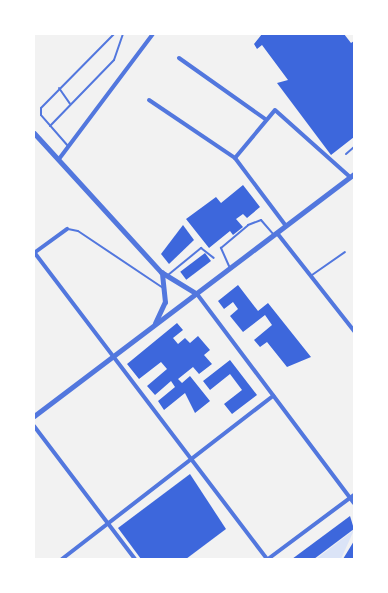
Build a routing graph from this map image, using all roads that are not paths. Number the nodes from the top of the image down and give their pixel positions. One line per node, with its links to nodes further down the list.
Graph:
1 (114, 34): 5 (lane)
2 (123, 34): 7 (lane)
3 (153, 34): 11 (street)
4 (179, 58): 8 (street)
5 (59, 88): 7 (lane); 9 (lane)
6 (150, 100): 14 (street)
7 (70, 104): 9 (lane)
8 (265, 119): 14 (street); 16 (street)
9 (50, 126): 11 (lane)
10 (34, 133): 15 (street)
11 (69, 147): 15 (street)
12 (354, 147): 13 (lane)
13 (346, 154)
14 (235, 158): 17 (street)
15 (59, 159): 24 (street)
16 (352, 176): 17 (street)
17 (286, 226): 19 (street)
18 (67, 229): 21 (street); 27 (lane)
19 (275, 234): 23 (street); 23 (lane); 26 (street)
20 (345, 252): 26 (lane)
21 (34, 253): 31 (street)
22 (214, 258): 25 (lane)
23 (231, 268): 28 (street)
24 (162, 272): 25 (street); 27 (street)
25 (166, 276): 28 (street)
26 (311, 276): 30 (street)
27 (165, 289): 29 (street)
28 (197, 294): 29 (street); 32 (street)
29 (154, 326): 31 (street)
30 (354, 331)
31 (112, 357): 33 (street); 35 (street)
32 (274, 396): 35 (street); 36 (street)
33 (34, 416)
34 (34, 426): 38 (street)
35 (192, 459): 38 (street); 41 (street)
36 (352, 497): 37 (street); 41 (street)
37 (354, 503)
38 (107, 524): 39 (street); 40 (street)
39 (62, 559)
40 (135, 559)
41 (268, 559)

